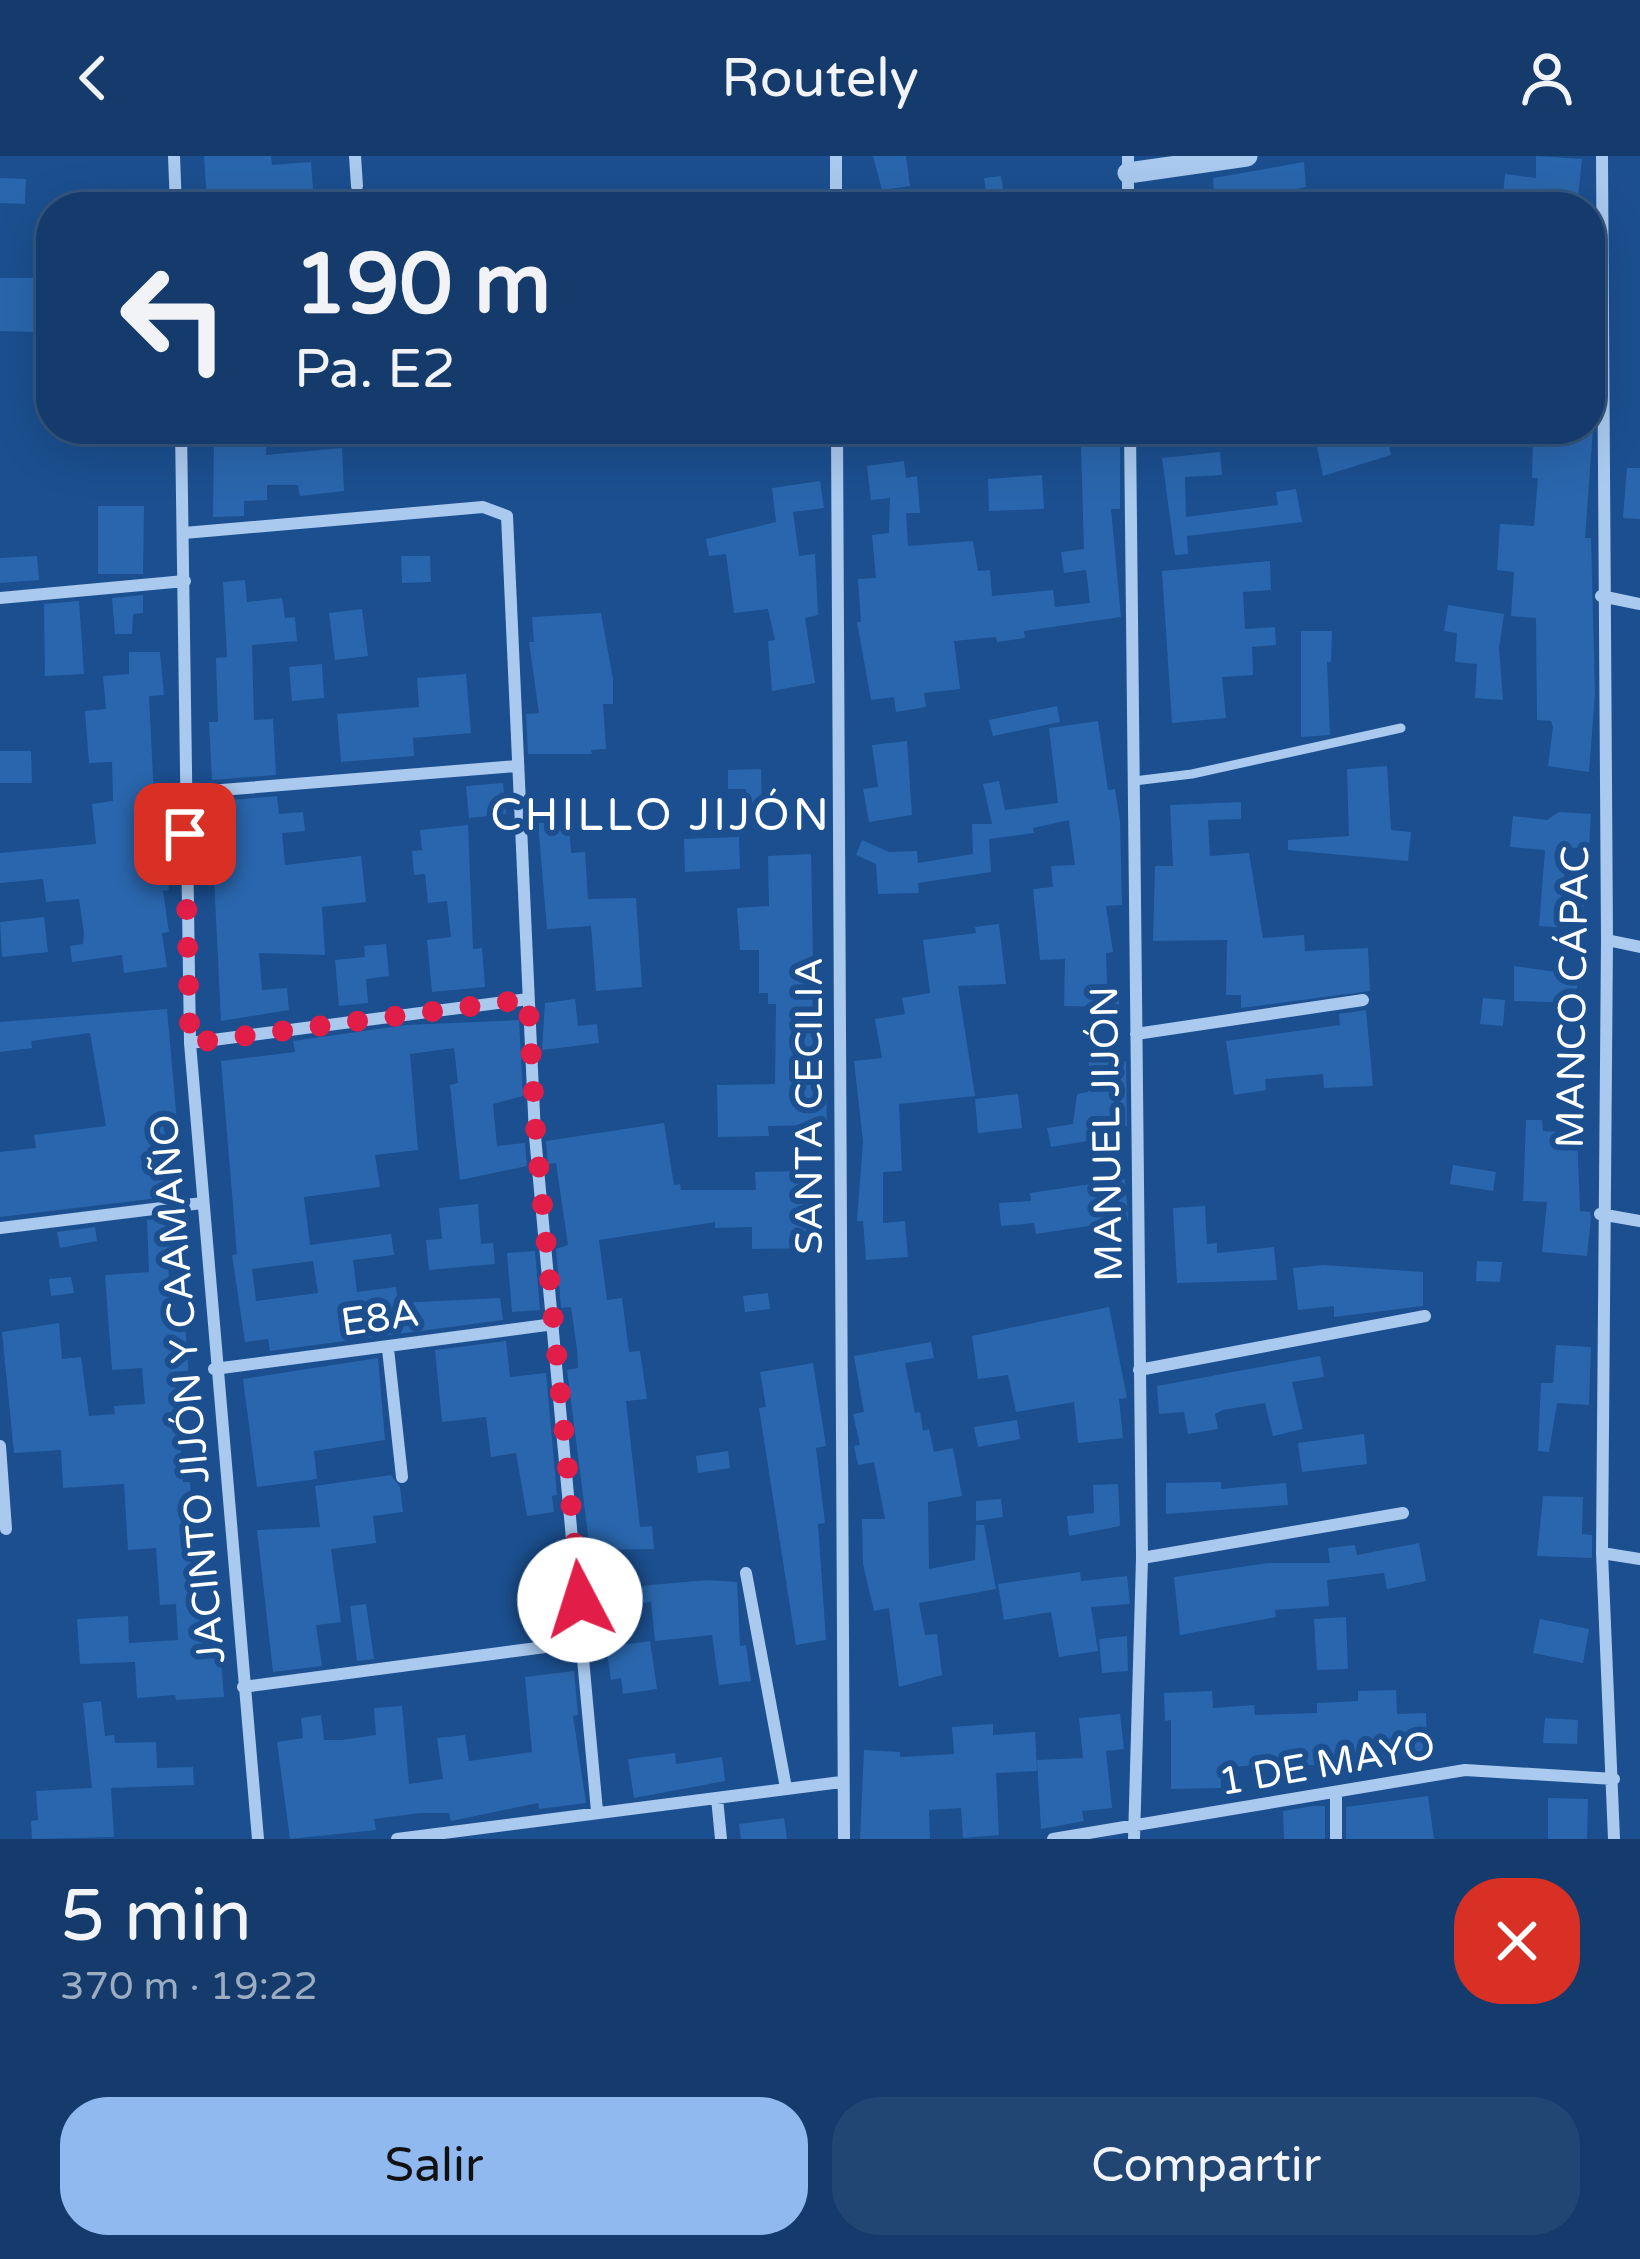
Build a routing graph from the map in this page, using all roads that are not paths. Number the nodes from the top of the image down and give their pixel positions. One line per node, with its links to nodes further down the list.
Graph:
1 (174, 156): 8 (street)
2 (355, 156): 7 (street)
3 (836, 156): 9 (street)
4 (1247, 156): 6 (street)
5 (1602, 156): 10 (street, MANCO CÁPAC)
6 (1128, 165)
7 (356, 186)
8 (175, 192)
9 (836, 192)
10 (1602, 192)
11 (181, 444): 15 (street, JACINTO JIJÓN Y CAAMAÑO)
12 (837, 444): 50 (street, SANTA CECILIA)
13 (1130, 444): 22 (street, MANUEL JIJÓN)
14 (1601, 444): 17 (street, MANCO CÁPAC)
15 (184, 533): 16 (street, JACINTO JIJÓN Y CAAMAÑO); 21 (street)
16 (185, 581): 18 (street); 23 (street, JACINTO JIJÓN Y CAAMAÑO)
17 (1601, 596): 19 (street); 24 (street, MANCO CÁPAC)
18 (0, 598)
19 (1640, 604)
20 (1401, 728): 22 (lane)
21 (517, 766): 23 (street); 26 (street)
22 (1134, 781): 28 (street, MANUEL JIJÓN)
23 (184, 793): 29 (street, JACINTO JIJÓN Y CAAMAÑO)
24 (1607, 940): 25 (street); 31 (street, MANCO CÁPAC)
25 (1640, 946)
26 (528, 999): 29 (street); 35 (street)
27 (1363, 1000): 28 (street)
28 (1136, 1034): 38 (street, MANUEL JIJÓN)
29 (190, 1043): 30 (street, JACINTO JIJÓN Y CAAMAÑO)
30 (202, 1203): 33 (street); 37 (street, JACINTO JIJÓN Y CAAMAÑO)
31 (1600, 1214): 32 (street); 43 (street, MANCO CÁPAC)
32 (1640, 1222)
33 (0, 1228)
34 (1425, 1316): 38 (street)
35 (554, 1324): 36 (street, E8A); 47 (street)
36 (388, 1349): 37 (street, E8A); 40 (street)
37 (214, 1369): 48 (street, JACINTO JIJÓN Y CAAMAÑO)
38 (1139, 1370): 44 (street, MANUEL JIJÓN)
39 (0, 1446): 42 (street)
40 (403, 1477)
41 (1403, 1513): 44 (street)
42 (6, 1529)
43 (1602, 1552): 45 (street); 49 (street, MANCO CÁPAC)
44 (1142, 1558): 56 (street, MANUEL JIJÓN)
45 (1640, 1559)
46 (746, 1573): 51 (street)
47 (584, 1642): 48 (street); 54 (street)
48 (243, 1687): 57 (street, JACINTO JIJÓN Y CAAMAÑO)
49 (1613, 1779): 52 (street, 1 DE MAYO); 64 (street, MANCO CÁPAC)
50 (841, 1782): 51 (street); 61 (street)
51 (786, 1787): 53 (street)
52 (1336, 1794): 56 (street, 1 DE MAYO); 63 (street)
53 (717, 1798): 54 (street); 60 (street)
54 (597, 1811): 55 (street)
55 (530, 1821): 58 (street); 59 (street)
56 (1134, 1833): 62 (street, 1 DE MAYO)
57 (258, 1839)
58 (397, 1839)
59 (531, 1839)
60 (721, 1839)
61 (844, 1839)
62 (1053, 1839)
63 (1336, 1839)
64 (1614, 1839)

